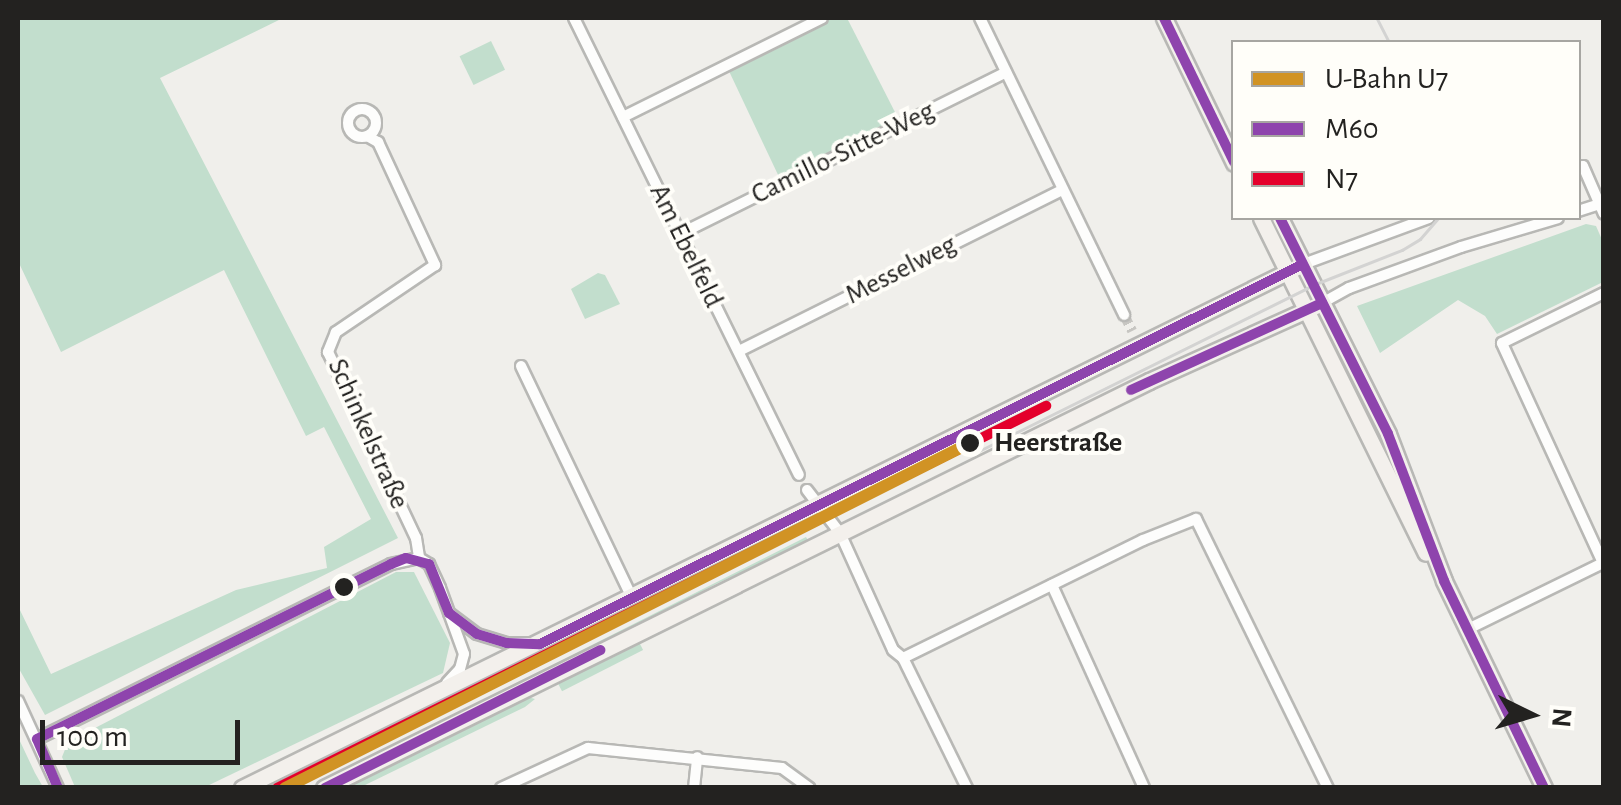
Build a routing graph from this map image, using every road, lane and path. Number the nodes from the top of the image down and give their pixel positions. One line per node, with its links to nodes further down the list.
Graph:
1 (574, 18): 6 (street, Am Ebelfeld)
2 (822, 18): 6 (street)
3 (980, 18): 5 (street)
4 (1164, 18): 7 (main road)
5 (1006, 72): 12 (street); 18 (street, Camillo-Sitte-Weg)
6 (623, 117): 18 (street, Am Ebelfeld)
7 (1219, 130): 9 (main road); 10 (main road)
8 (367, 136): 28 (street, Schinkelstraße)
9 (1231, 146)
10 (1231, 156)
11 (1581, 167): 13 (street)
12 (1062, 190): 22 (street); 23 (street, Messelweg)
13 (1601, 209)
14 (1262, 220): 19 (main road)
15 (1281, 220): 19 (main road)
16 (1423, 220): 19 (street)
17 (1552, 220): 21 (street)
18 (680, 234): 23 (street, Am Ebelfeld)
19 (1295, 268): 21 (main road); 26 (main road)
20 (1604, 293): 29 (street)
21 (1315, 306): 27 (main road); 33 (main road)
22 (1124, 315)
23 (740, 352): 25 (street, Am Ebelfeld)
24 (520, 366): 31 (street)
25 (799, 475)
26 (811, 497): 27 (street); 31 (main road)
27 (840, 533): 35 (street); 42 (main road)
28 (419, 558): 32 (street, Schinkelstraße); 38 (street)
29 (1603, 563): 33 (street)
30 (1052, 586): 35 (street); 47 (street); 48 (street)
31 (631, 596): 34 (main road)
32 (450, 613): 34 (street); 36 (street, Schinkelstraße)
33 (1466, 630): 49 (main road)
34 (540, 644): 36 (main road)
35 (902, 658): 46 (street)
36 (436, 694): 41 (main road)
37 (18, 701): 38 (street)
38 (37, 739): 40 (street)
39 (697, 757): 43 (street); 44 (street); 45 (street)
40 (58, 788)
41 (242, 788)
42 (324, 788)
43 (502, 788)
44 (694, 788)
45 (810, 788)
46 (966, 788)
47 (1144, 788)
48 (1328, 788)
49 (1544, 788)

